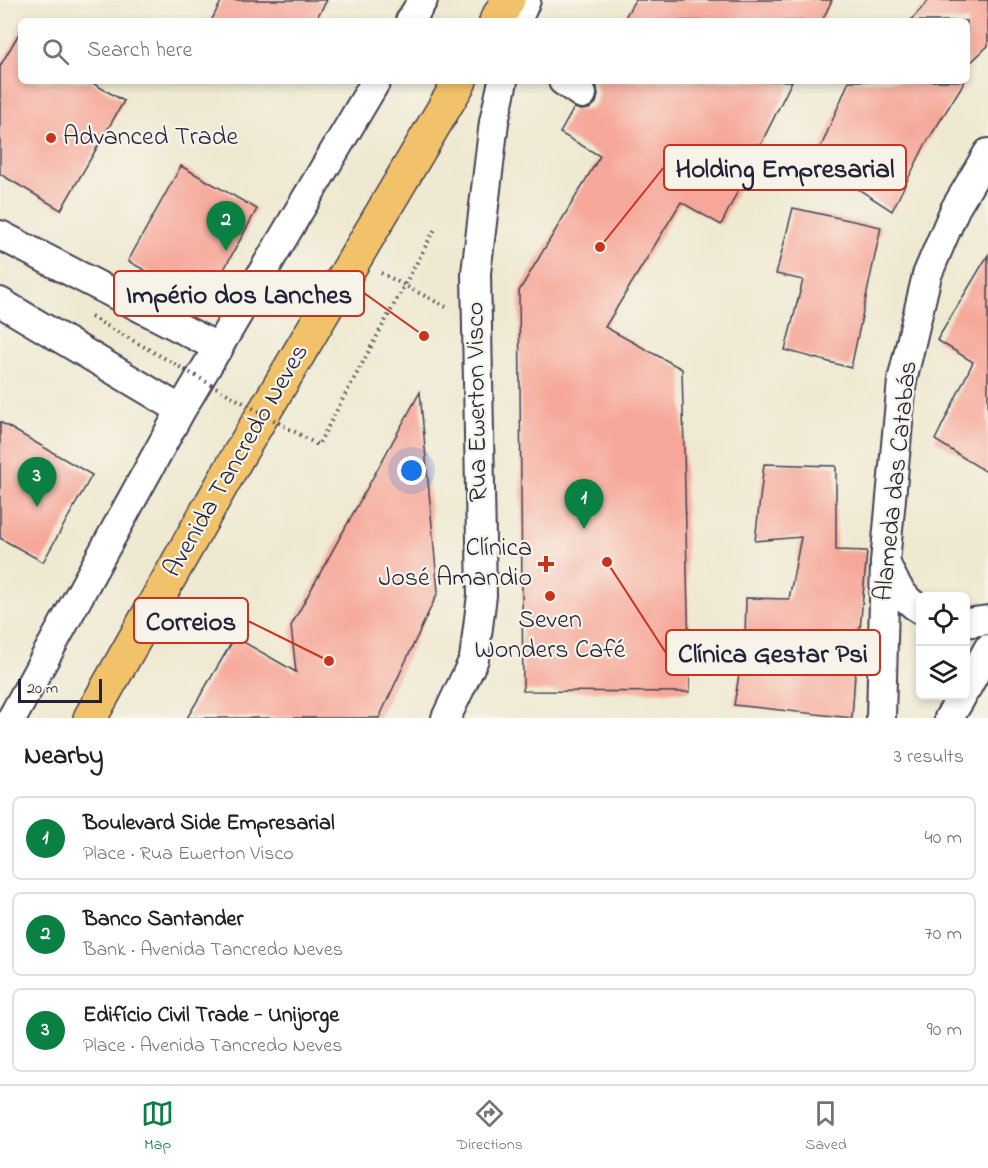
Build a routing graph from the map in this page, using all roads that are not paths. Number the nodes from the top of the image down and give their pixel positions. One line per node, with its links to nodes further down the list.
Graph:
1 (423, 0): 4 (street)
2 (508, 0): 5 (main road)
3 (526, 0): 6 (street)
4 (413, 18)
5 (498, 18)
6 (518, 18)
7 (374, 84): 13 (street)
8 (458, 84): 23 (main road, Avenida Tancredo Neves)
9 (502, 84): 24 (street, Rua Ewerton Visco)
10 (988, 153): 15 (street, Alameda das Catabás)
11 (0, 235): 13 (street)
12 (0, 302): 14 (street)
13 (219, 348): 14 (street)
14 (181, 410): 22 (street)
15 (885, 562): 16 (street); 25 (street, Alameda das Catabás)
16 (916, 606)
17 (988, 620): 18 (street)
18 (970, 622)
19 (988, 649): 20 (street)
20 (970, 682)
21 (960, 700): 26 (street)
22 (12, 718)
23 (90, 718)
24 (446, 718)
25 (881, 718)
26 (949, 718)

